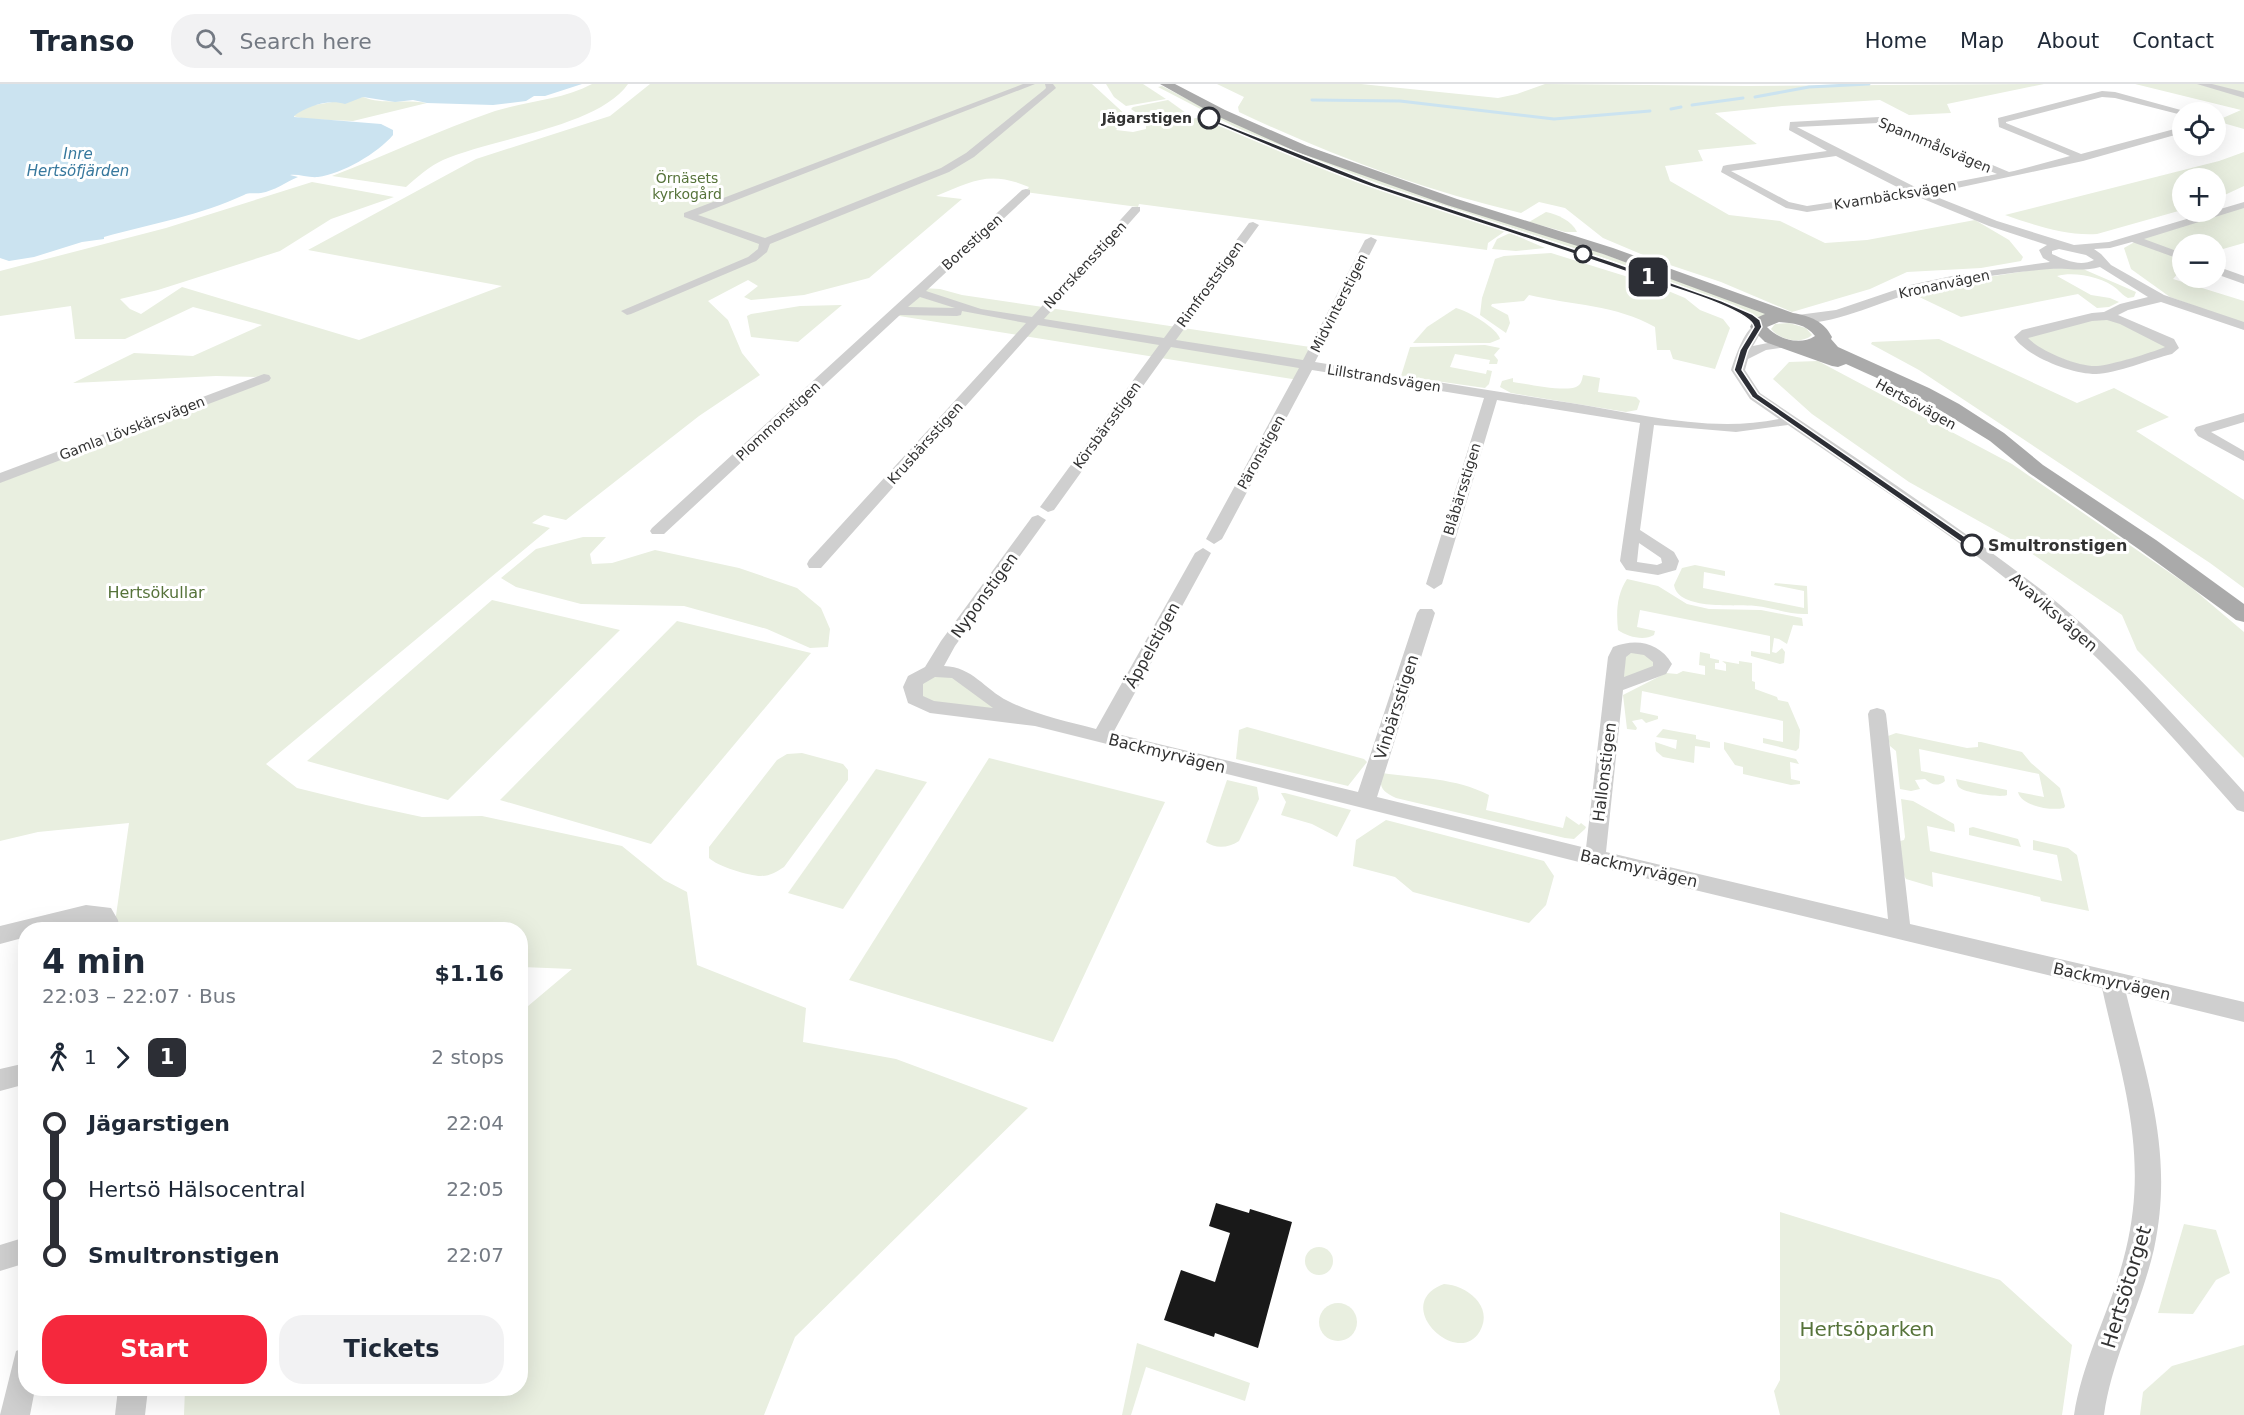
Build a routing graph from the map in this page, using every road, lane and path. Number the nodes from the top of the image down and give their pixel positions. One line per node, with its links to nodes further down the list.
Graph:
1 (1030, 84): 20 (street)
2 (1049, 84): 20 (street)
3 (1150, 84): 41 (main road)
4 (1166, 84): 39 (main road)
5 (2201, 84): 6 (street)
6 (2244, 95)
7 (2172, 109): 10 (street)
8 (2172, 133): 10 (street, Kvarnbäcksvägen)
9 (1838, 153): 11 (street, Spannmålsvägen); 13 (street, Spannmålsvägen); 13 (street, Kvarnbäcksvägen)
10 (2083, 158): 11 (street, Kvarnbäcksvägen)
11 (2007, 175): 13 (street, Kvarnbäcksvägen)
12 (1026, 192): 32 (street, Borestigen)
13 (1920, 192): 17 (street, Spannmålsvägen)
14 (2244, 205): 18 (street)
15 (1136, 208): 40 (street, Norrskensstigen)
16 (1253, 225): 44 (street, Rimfroststigen)
17 (2019, 233): 22 (street, Spannmålsvägen); 23 (street, Spannmålsvägen)
18 (2134, 239): 21 (street); 24 (street)
19 (1371, 240): 47 (street, Midvinterstigen)
20 (765, 242): 35 (street)
21 (2110, 245): 22 (street); 25 (street)
22 (2068, 247): 23 (street); 25 (street)
23 (2045, 252): 26 (street, Spannmålsvägen); 27 (street, Kronanvägen)
24 (2172, 253)
25 (2099, 259): 26 (street, Kronanvägen); 33 (street)
26 (2072, 265): 27 (street, Kronanvägen); 33 (street, Spannmålsvägen)
27 (2030, 267): 34 (street, Kronanvägen)
28 (2244, 273): 30 (street)
29 (2226, 274): 30 (street)
30 (2231, 276): 31 (street)
31 (2244, 280)
32 (918, 292): 36 (street); 37 (street, Lillstrandsvägen)
33 (2161, 298): 38 (street); 42 (street)
34 (1861, 306): 39 (street, Kronanvägen); 43 (street, Kronanvägen)
35 (627, 311)
36 (897, 311): 37 (street, Lillstrandsvägen); 57 (street, Plommonstigen)
37 (979, 312): 40 (street, Lillstrandsvägen)
38 (2108, 316): 38 (street)
39 (1792, 318): 41 (main road); 43 (main road, Hertsövägen)
40 (1032, 321): 44 (street, Lillstrandsvägen); 60 (street, Krusbärsstigen)
41 (1758, 326): 45 (main road, Hertsövägen); 46 (street)
42 (2244, 326)
43 (1823, 337): 45 (main road); 54 (main road, Hertsövägen)
44 (1166, 343): 47 (street, Lillstrandsvägen); 56 (street, Körsbärsstigen)
45 (1790, 344): 46 (street); 54 (main road, Hertsövägen)
46 (1743, 356): 52 (street, Avaviksvägen)
47 (1307, 366): 49 (street, Lillstrandsvägen); 59 (street, Päronstigen)
48 (264, 378): 55 (street, Gamla Lövskärsvägen)
49 (1492, 395): 51 (street, Lillstrandsvägen); 61 (street, Blåbärsstigen)
50 (2244, 417): 53 (street)
51 (1648, 420): 52 (street, Lillstrandsvägen); 58 (street)
52 (1790, 421): 70 (street, Avaviksvägen)
53 (2244, 457)
54 (2036, 468): 63 (main road, Hertsövägen)
55 (0, 478)
56 (1043, 513): 64 (street, Nyponstigen)
57 (658, 531)
58 (1632, 532)
59 (1208, 546): 68 (street, Äppelstigen)
60 (815, 564)
61 (1434, 584)
62 (1426, 613): 69 (street, Vinbärsstigen)
63 (2244, 615)
64 (932, 671): 67 (street, Backmyrvägen); 67 (street, Backmyrvägen)
65 (1614, 687): 71 (street, Hallonstigen)
66 (1877, 714): 74 (street)
67 (1035, 720): 68 (street, Backmyrvägen)
68 (1101, 737): 69 (street, Backmyrvägen)
69 (1365, 802): 71 (street, Backmyrvägen)
70 (2244, 806)
71 (1595, 858): 74 (street, Backmyrvägen)
72 (53, 922): 73 (street)
73 (108, 922)
74 (1900, 930): 77 (street, Backmyrvägen)
75 (18, 931): 76 (street)
76 (0, 935)
77 (2112, 981): 78 (street, Backmyrvägen); 87 (street, Hertsötorget)
78 (2244, 1012)
79 (18, 1075): 80 (street)
80 (0, 1080)
81 (18, 1252): 82 (street)
82 (0, 1258)
83 (19, 1396): 85 (street)
84 (133, 1396): 86 (street)
85 (15, 1415)
86 (130, 1415)
87 (2089, 1415)

